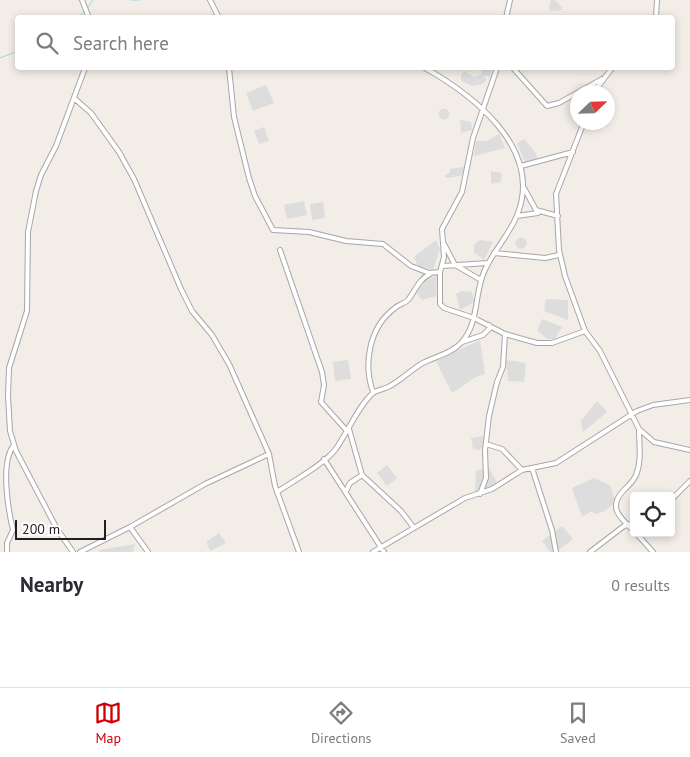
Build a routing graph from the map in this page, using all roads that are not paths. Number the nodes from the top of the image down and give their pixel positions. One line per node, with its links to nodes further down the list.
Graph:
1 (82, 0): 5 (street)
2 (210, 0): 6 (street)
3 (510, 0): 7 (street)
4 (658, 0): 8 (street)
5 (88, 15)
6 (218, 15)
7 (507, 15)
8 (656, 15)
9 (84, 70): 17 (street)
10 (229, 70): 34 (street)
11 (428, 70): 18 (street)
12 (496, 70): 18 (street)
13 (515, 70): 15 (street)
14 (610, 70): 15 (street)
15 (602, 79): 16 (street)
16 (598, 85)
17 (74, 98): 47 (street); 49 (street)
18 (482, 109): 21 (street); 26 (street)
19 (581, 130): 20 (street)
20 (573, 152): 21 (street); 25 (street)
21 (521, 166): 22 (street)
22 (523, 187): 23 (street); 24 (street)
23 (540, 212): 24 (street); 25 (street)
24 (517, 216): 28 (street)
25 (558, 216): 29 (street)
26 (442, 240): 31 (street); 32 (street)
27 (280, 250): 45 (street)
28 (494, 253): 29 (street); 30 (street)
29 (559, 255): 38 (street)
30 (488, 263): 31 (street); 35 (street)
31 (455, 265): 32 (street); 35 (street)
32 (442, 266): 33 (street)
33 (440, 272): 34 (street); 36 (street)
34 (432, 274): 41 (street)
35 (481, 280): 36 (street)
36 (474, 318): 37 (street); 40 (street)
37 (489, 325): 39 (street); 40 (street)
38 (585, 330): 39 (street); 43 (street)
39 (505, 334): 46 (street)
40 (462, 342): 41 (street)
41 (373, 392): 45 (street)
42 (690, 400): 43 (street)
43 (631, 414): 44 (street); 51 (street)
44 (639, 429): 48 (street); 60 (street)
45 (348, 430): 50 (street); 53 (street)
46 (486, 444): 52 (street); 57 (street)
47 (14, 445): 66 (street); 67 (street)
48 (690, 450)
49 (269, 454): 56 (street); 61 (street)
50 (324, 459): 55 (street); 56 (street)
51 (532, 468): 52 (street); 73 (street)
52 (522, 470): 57 (street)
53 (362, 475): 55 (street); 62 (street)
54 (690, 481): 58 (street)
55 (346, 491): 65 (street)
56 (277, 492): 70 (street)
57 (480, 494): 62 (street)
58 (675, 496)
59 (630, 524): 60 (street)
60 (627, 525): 63 (street); 74 (street)
61 (130, 527): 68 (street); 69 (street)
62 (414, 528): 65 (street)
63 (630, 528)
64 (640, 537): 75 (street)
65 (380, 547): 71 (street); 72 (street)
66 (7, 552)
67 (73, 552)
68 (80, 552)
69 (148, 552)
70 (299, 552)
71 (373, 552)
72 (384, 552)
73 (556, 552)
74 (590, 552)
75 (653, 552)

